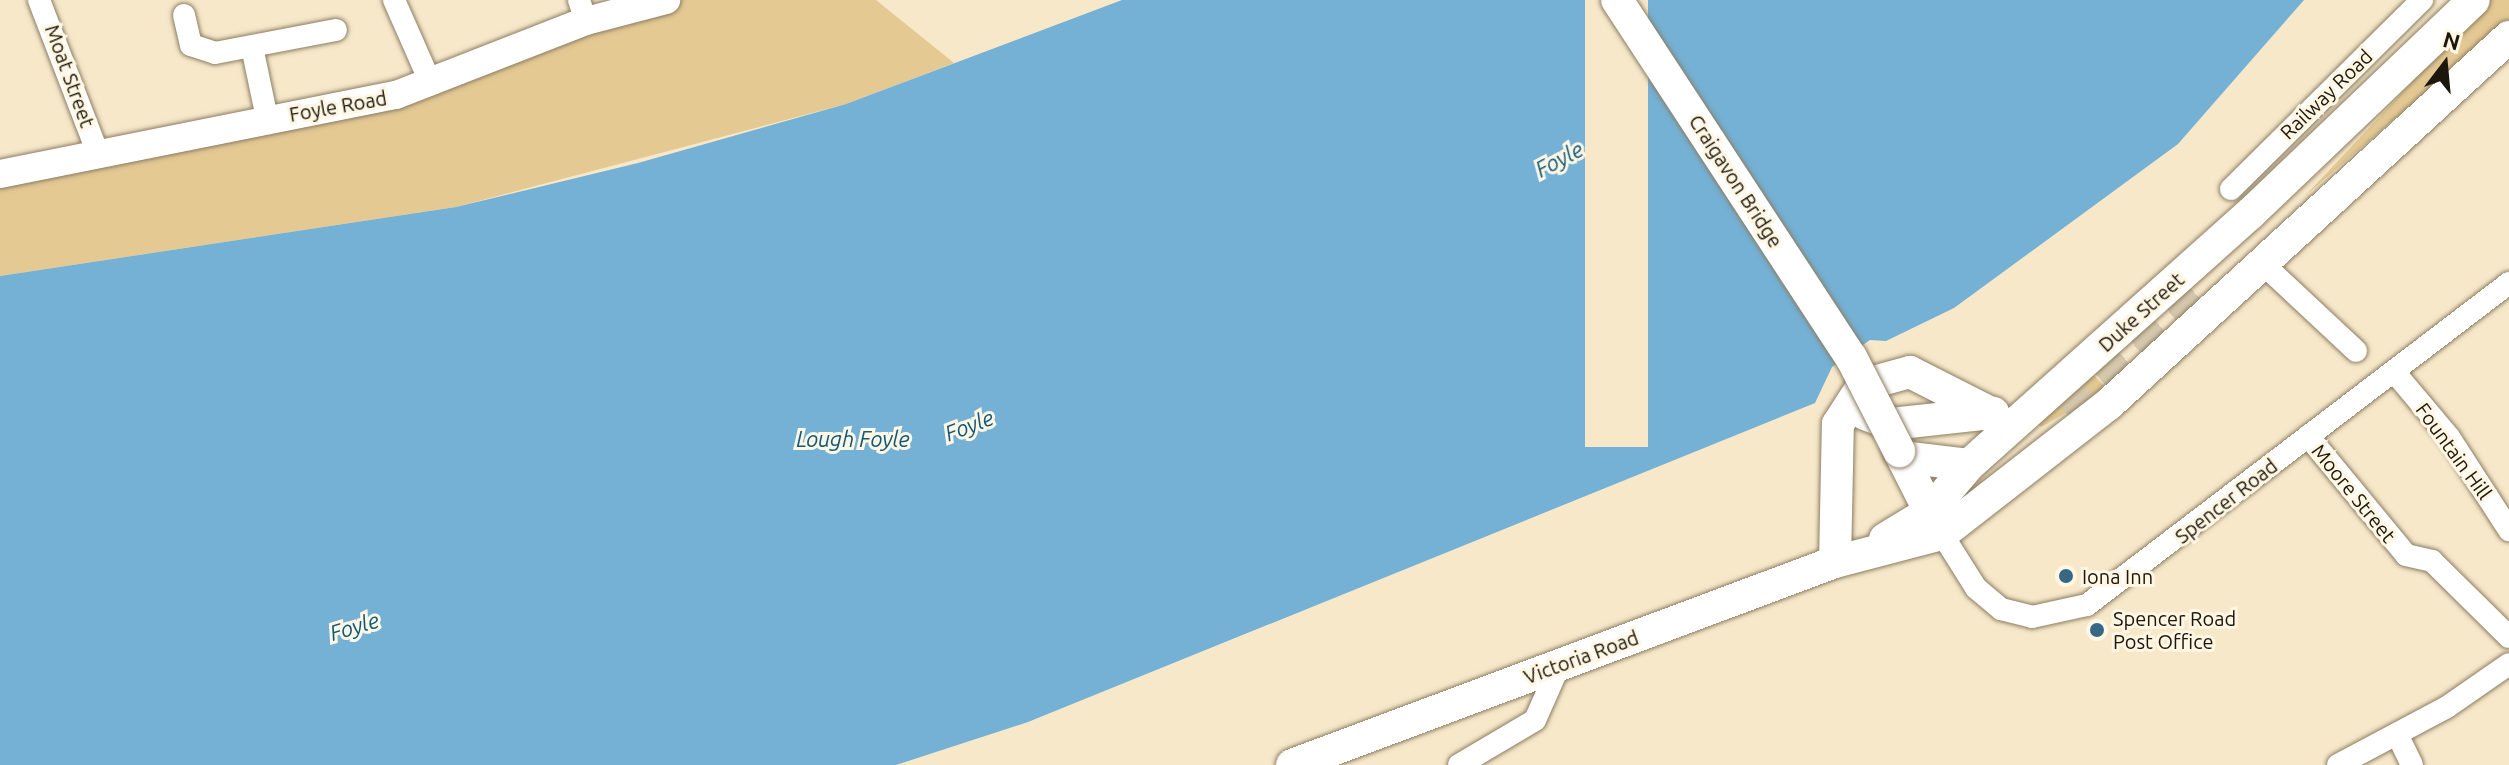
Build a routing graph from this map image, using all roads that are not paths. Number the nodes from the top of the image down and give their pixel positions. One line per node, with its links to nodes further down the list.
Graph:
1 (39, 0): 15 (street, Moat Street)
2 (394, 0): 12 (street)
3 (666, 0): 7 (main road, Foyle Road)
4 (1617, 0): 26 (highway, Craigavon Bridge, bridge)
5 (2422, 0): 17 (street, Railway Road)
6 (2474, 0): 13 (highway, Duke Street)
7 (582, 10): 12 (main road, Foyle Road)
8 (184, 15): 11 (street)
9 (336, 30): 11 (street)
10 (2509, 37): 18 (highway, Duke Street)
11 (252, 47): 14 (street)
12 (431, 84): 14 (main road, Foyle Road)
13 (2355, 111): 18 (highway, Duke Street); 27 (highway, Duke Street)
14 (267, 118): 15 (main road, Foyle Road)
15 (98, 154): 16 (main road, Foyle Road)
16 (0, 174)
17 (2231, 189)
18 (2260, 247): 20 (highway, Duke Street); 21 (street); 29 (highway, Duke Street)
19 (2508, 285): 22 (street, Spencer Road)
20 (2193, 290)
21 (2356, 351)
22 (2396, 374): 25 (street, Spencer Road); 30 (street, Fountain Hill)
23 (1887, 382): 24 (highway); 26 (highway); 26 (highway)
24 (1854, 394): 26 (highway); 28 (highway)
25 (2308, 436): 29 (street, Spencer Road); 32 (street, Moore Street)
26 (1897, 444): 27 (highway); 28 (highway); 29 (highway, Craigavon Bridge)
27 (1969, 465): 29 (highway, Duke Street)
28 (1837, 489): 31 (highway)
29 (1936, 523): 31 (highway, Victoria Road)
30 (2509, 530)
31 (1835, 562): 34 (highway, Victoria Road)
32 (2509, 637)
33 (2509, 664): 35 (street)
34 (1559, 666): 36 (highway, Victoria Road); 37 (street)
35 (2397, 734): 38 (street); 39 (street)
36 (1292, 765)
37 (1459, 765)
38 (2338, 765)
39 (2412, 765)

